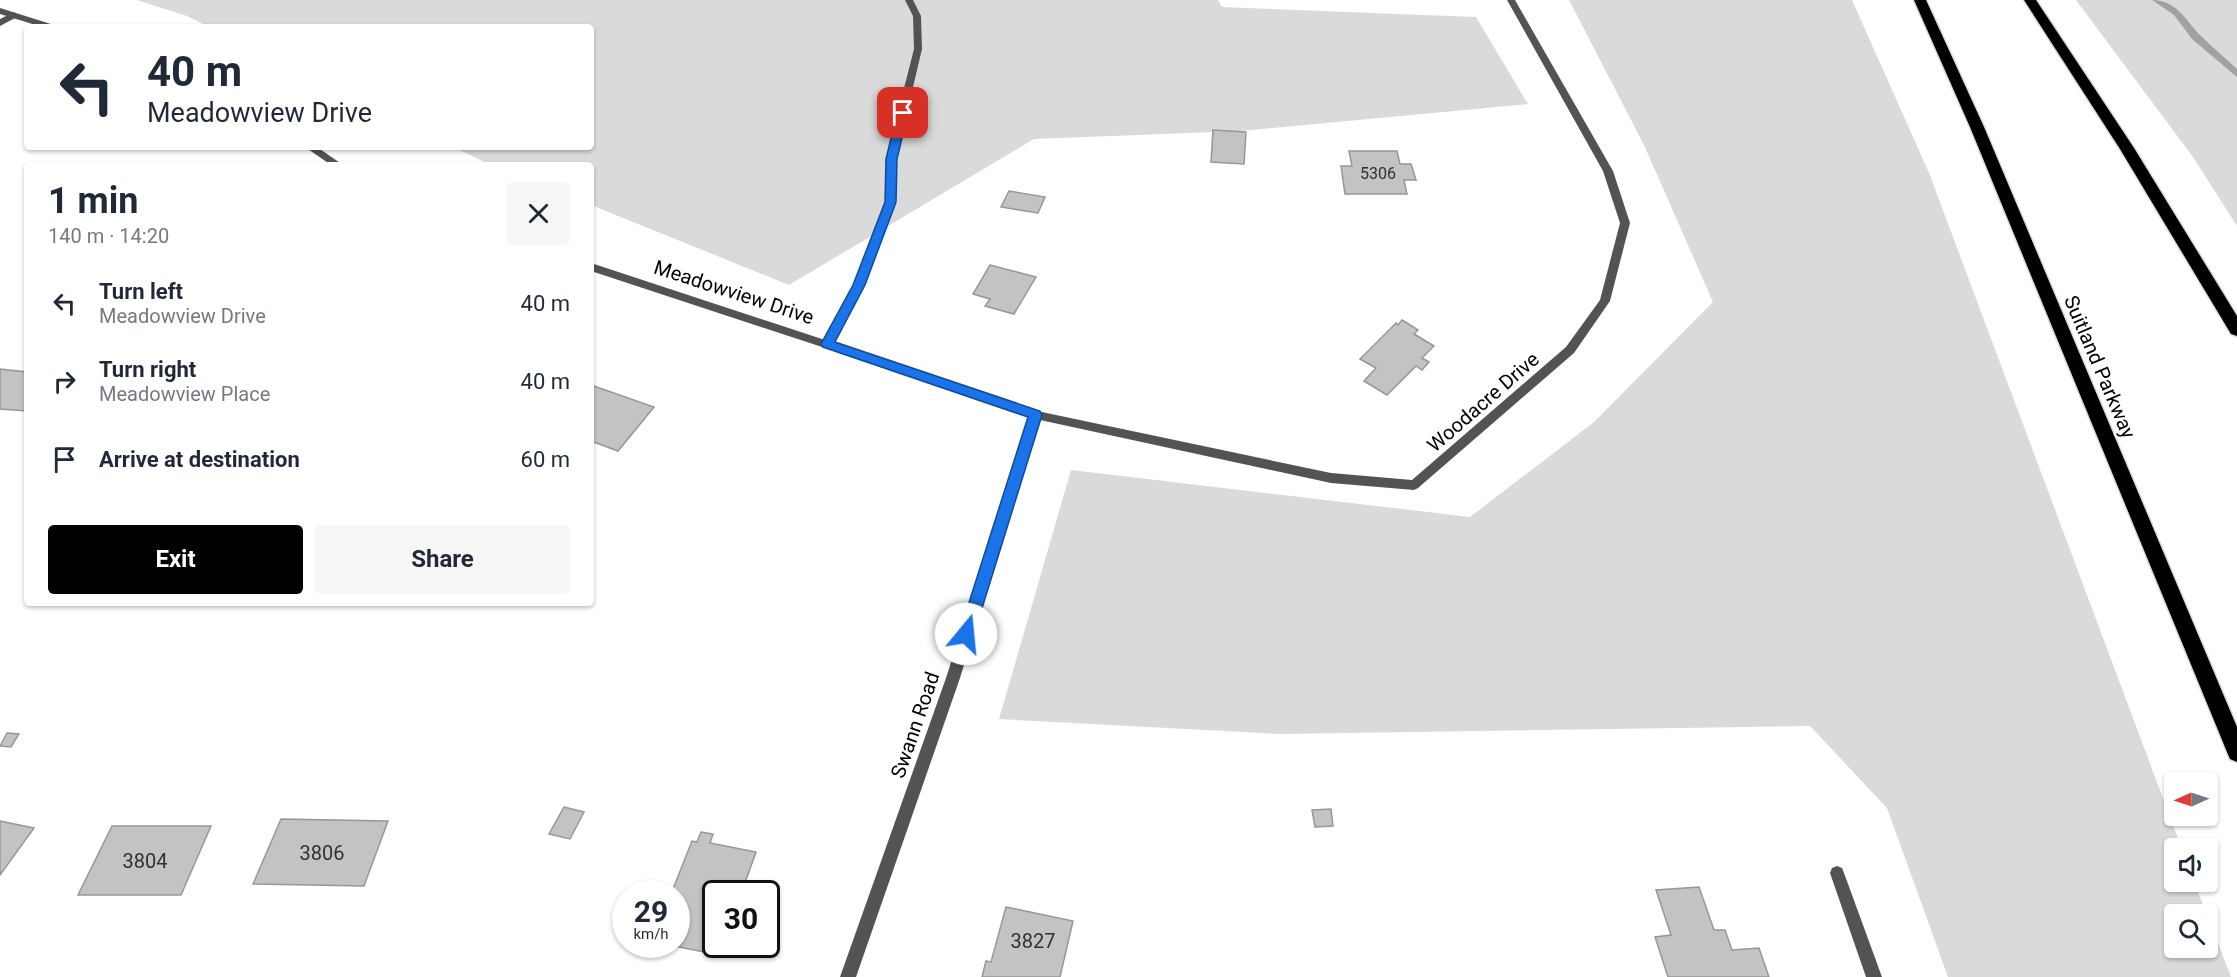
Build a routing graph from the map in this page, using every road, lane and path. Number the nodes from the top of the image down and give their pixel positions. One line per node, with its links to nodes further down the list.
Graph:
1 (909, 0): 13 (street)
2 (1511, 0): 14 (street, Woodacre Drive)
3 (1920, 0): 15 (highway, Suitland Parkway)
4 (2030, 0): 12 (highway)
5 (0, 10): 6 (street)
6 (14, 15): 7 (street); 8 (street)
7 (0, 23)
8 (42, 24)
9 (315, 150): 10 (street)
10 (333, 162)
11 (594, 268): 13 (street, Meadowview Drive)
12 (2237, 330)
13 (828, 344): 14 (street, Meadowview Drive)
14 (1036, 415): 17 (street, Swann Road)
15 (2237, 752)
16 (1838, 873): 18 (street)
17 (849, 977)
18 (1874, 977)

